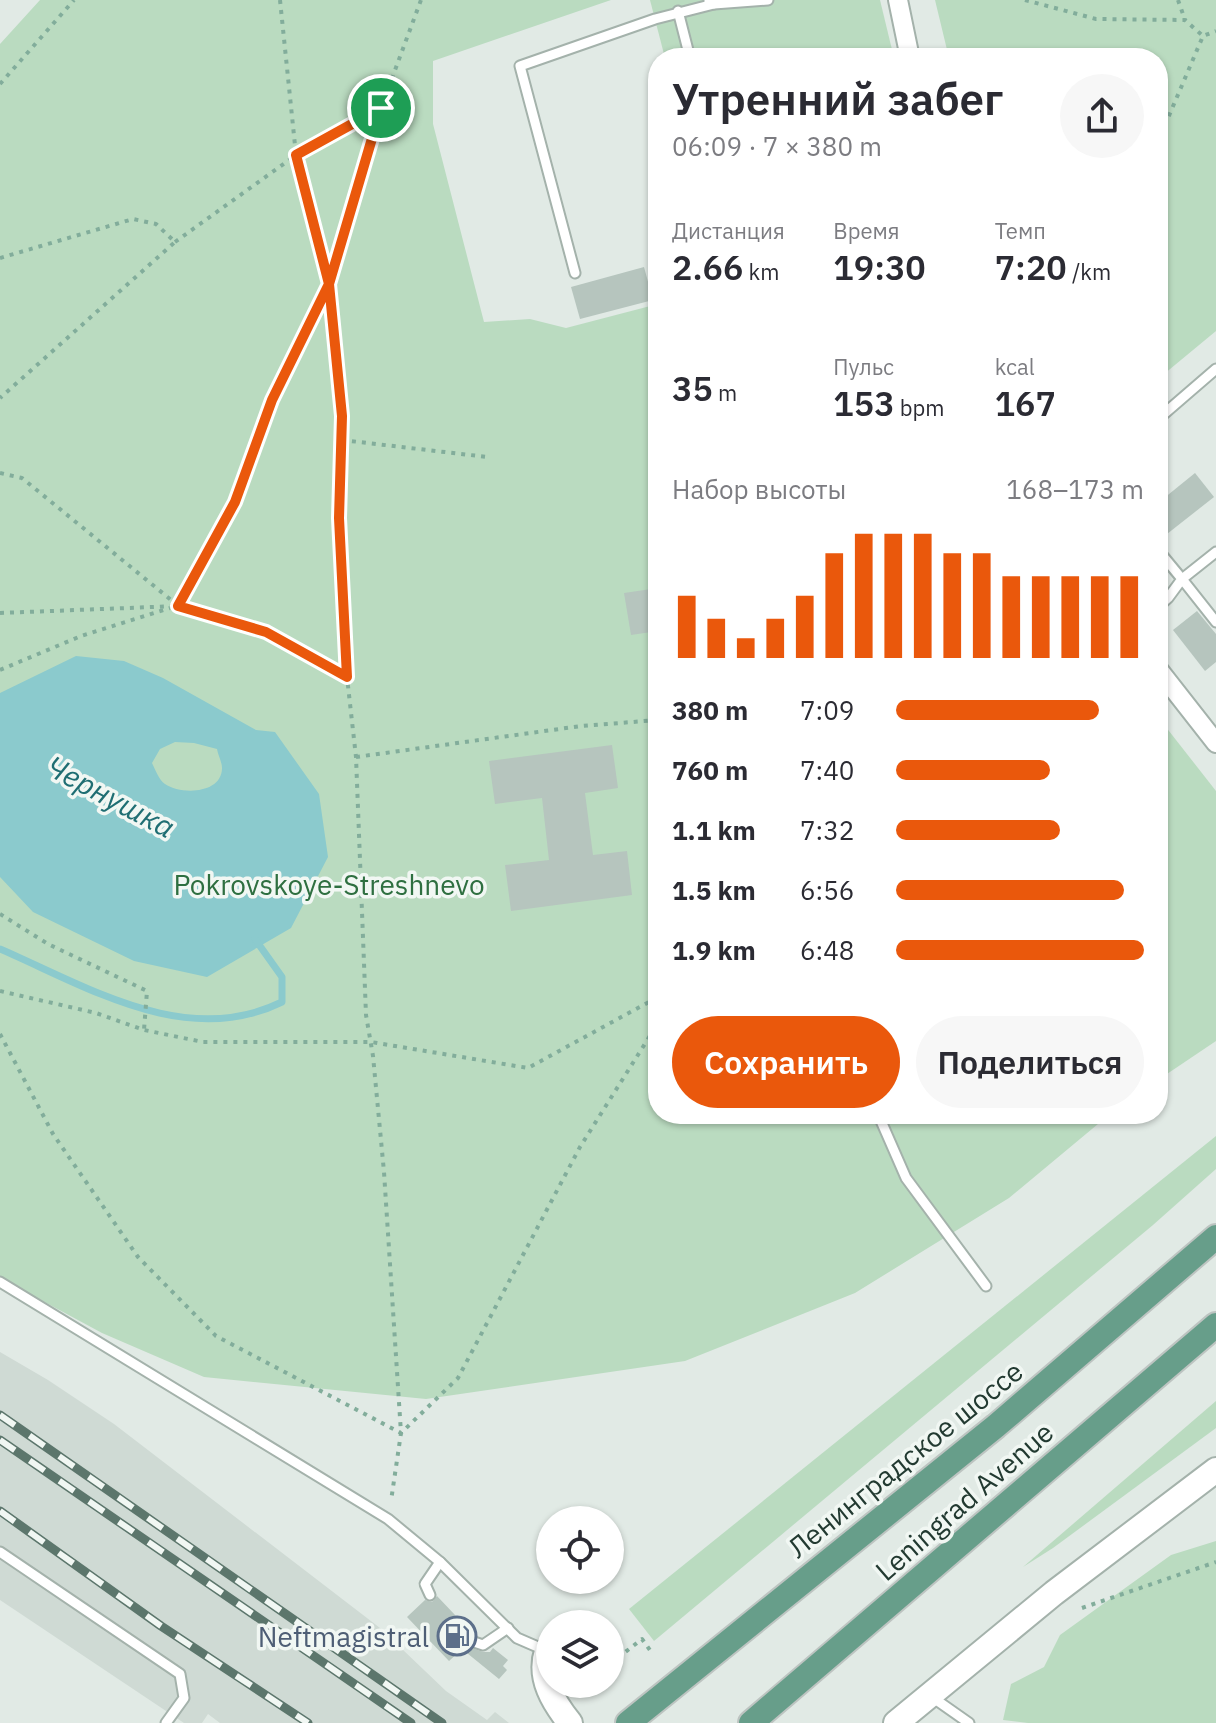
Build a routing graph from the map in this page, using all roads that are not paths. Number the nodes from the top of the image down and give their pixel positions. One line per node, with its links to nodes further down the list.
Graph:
1 (768, 0): 3 (lane)
2 (898, 0): 6 (street)
3 (711, 2): 4 (lane)
4 (678, 11): 5 (lane); 7 (lane)
5 (687, 48)
6 (908, 48)
7 (575, 273)
8 (1216, 369): 9 (lane)
9 (1168, 410)
10 (1216, 552): 12 (lane)
11 (1168, 562): 12 (lane)
12 (1182, 579): 13 (lane); 14 (lane)
13 (1168, 598)
14 (1216, 622)
15 (1168, 682): 16 (street)
16 (1216, 743)
17 (882, 1124): 20 (lane)
18 (1216, 1237): 33 (main road, Ленинградское шоссе)
19 (0, 1282): 24 (lane)
20 (986, 1286)
21 (1216, 1325): 34 (main road, Leningrad Avenue)
22 (1216, 1470): 29 (street)
23 (0, 1552): 31 (lane)
24 (440, 1562): 25 (lane); 26 (lane)
25 (430, 1595)
26 (508, 1628): 27 (lane); 28 (lane)
27 (471, 1641)
28 (536, 1646)
29 (929, 1695): 35 (street); 36 (lane)
30 (553, 1698): 32 (street)
31 (166, 1723)
32 (570, 1723)
33 (628, 1723)
34 (751, 1723)
35 (896, 1723)
36 (969, 1723)

